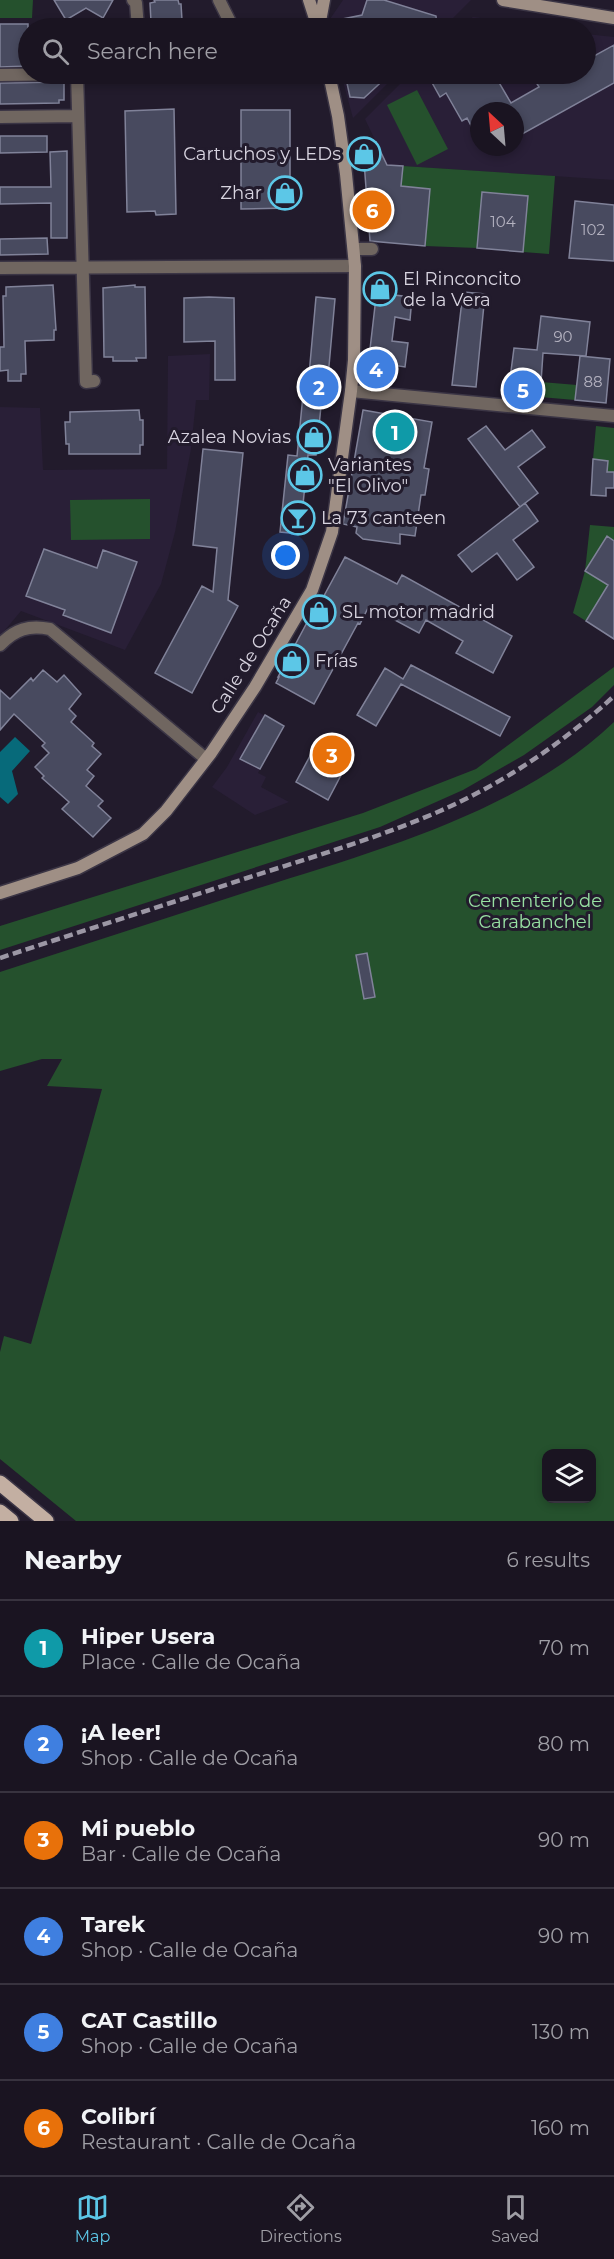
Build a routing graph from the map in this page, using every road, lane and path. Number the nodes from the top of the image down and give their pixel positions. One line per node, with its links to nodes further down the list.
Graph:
1 (133, 0): 6 (street)
2 (219, 0): 7 (street)
3 (309, 0): 8 (street)
4 (324, 0): 9 (street)
5 (503, 0): 10 (street)
6 (137, 18)
7 (228, 18)
8 (315, 18)
9 (320, 18)
10 (614, 18)
11 (0, 75): 12 (street)
12 (18, 75)
13 (77, 84): 15 (street)
14 (331, 84): 17 (street, Calle de Ocaña)
15 (77, 116): 16 (street); 20 (street)
16 (0, 117)
17 (354, 249): 18 (street); 19 (street, Calle de Ocaña)
18 (372, 249)
19 (355, 266): 20 (street); 23 (street, Calle de Ocaña)
20 (82, 267): 21 (street); 22 (street)
21 (0, 268)
22 (94, 381)
23 (351, 391): 24 (street); 26 (street, Calle de Ocaña)
24 (614, 416)
25 (0, 645): 26 (street)
26 (206, 759): 27 (street, Calle de Ocaña)
27 (0, 892)
28 (0, 1483): 31 (main road)
29 (0, 1512): 30 (main road)
30 (11, 1521)
31 (46, 1521)

